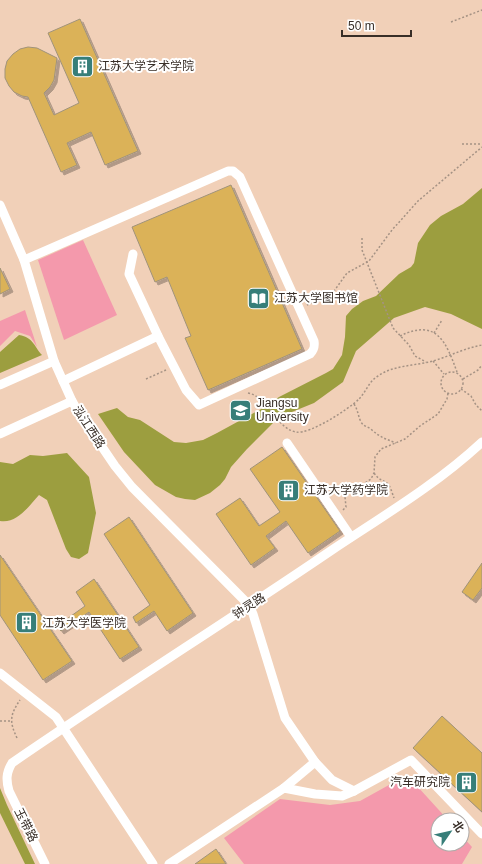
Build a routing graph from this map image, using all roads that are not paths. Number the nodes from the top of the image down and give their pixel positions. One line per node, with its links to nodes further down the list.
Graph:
1 (0, 205): 3 (lane, 泓江西路)
2 (134, 254): 4 (lane)
3 (24, 260): 4 (lane); 5 (lane, 泓江西路)
4 (158, 336): 6 (lane)
5 (54, 361): 6 (lane, 泓江西路); 7 (lane)
6 (63, 381): 8 (lane, 泓江西路)
7 (0, 385)
8 (72, 401): 9 (lane); 13 (lane, 泓江西路)
9 (0, 434)
10 (482, 442): 12 (lane, 钟灵路)
11 (287, 443): 12 (lane)
12 (351, 537): 13 (lane, 钟灵路)
13 (249, 605): 15 (lane, 钟灵路); 16 (lane)
14 (0, 673): 15 (lane)
15 (63, 728): 17 (lane, 钟灵路); 22 (lane)
16 (315, 762): 18 (lane); 19 (lane)
17 (12, 763): 21 (lane, 玉带路)
18 (284, 788): 19 (lane); 23 (lane)
19 (354, 791): 20 (lane)
20 (482, 834)
21 (45, 864)
22 (153, 864)
23 (169, 864)

